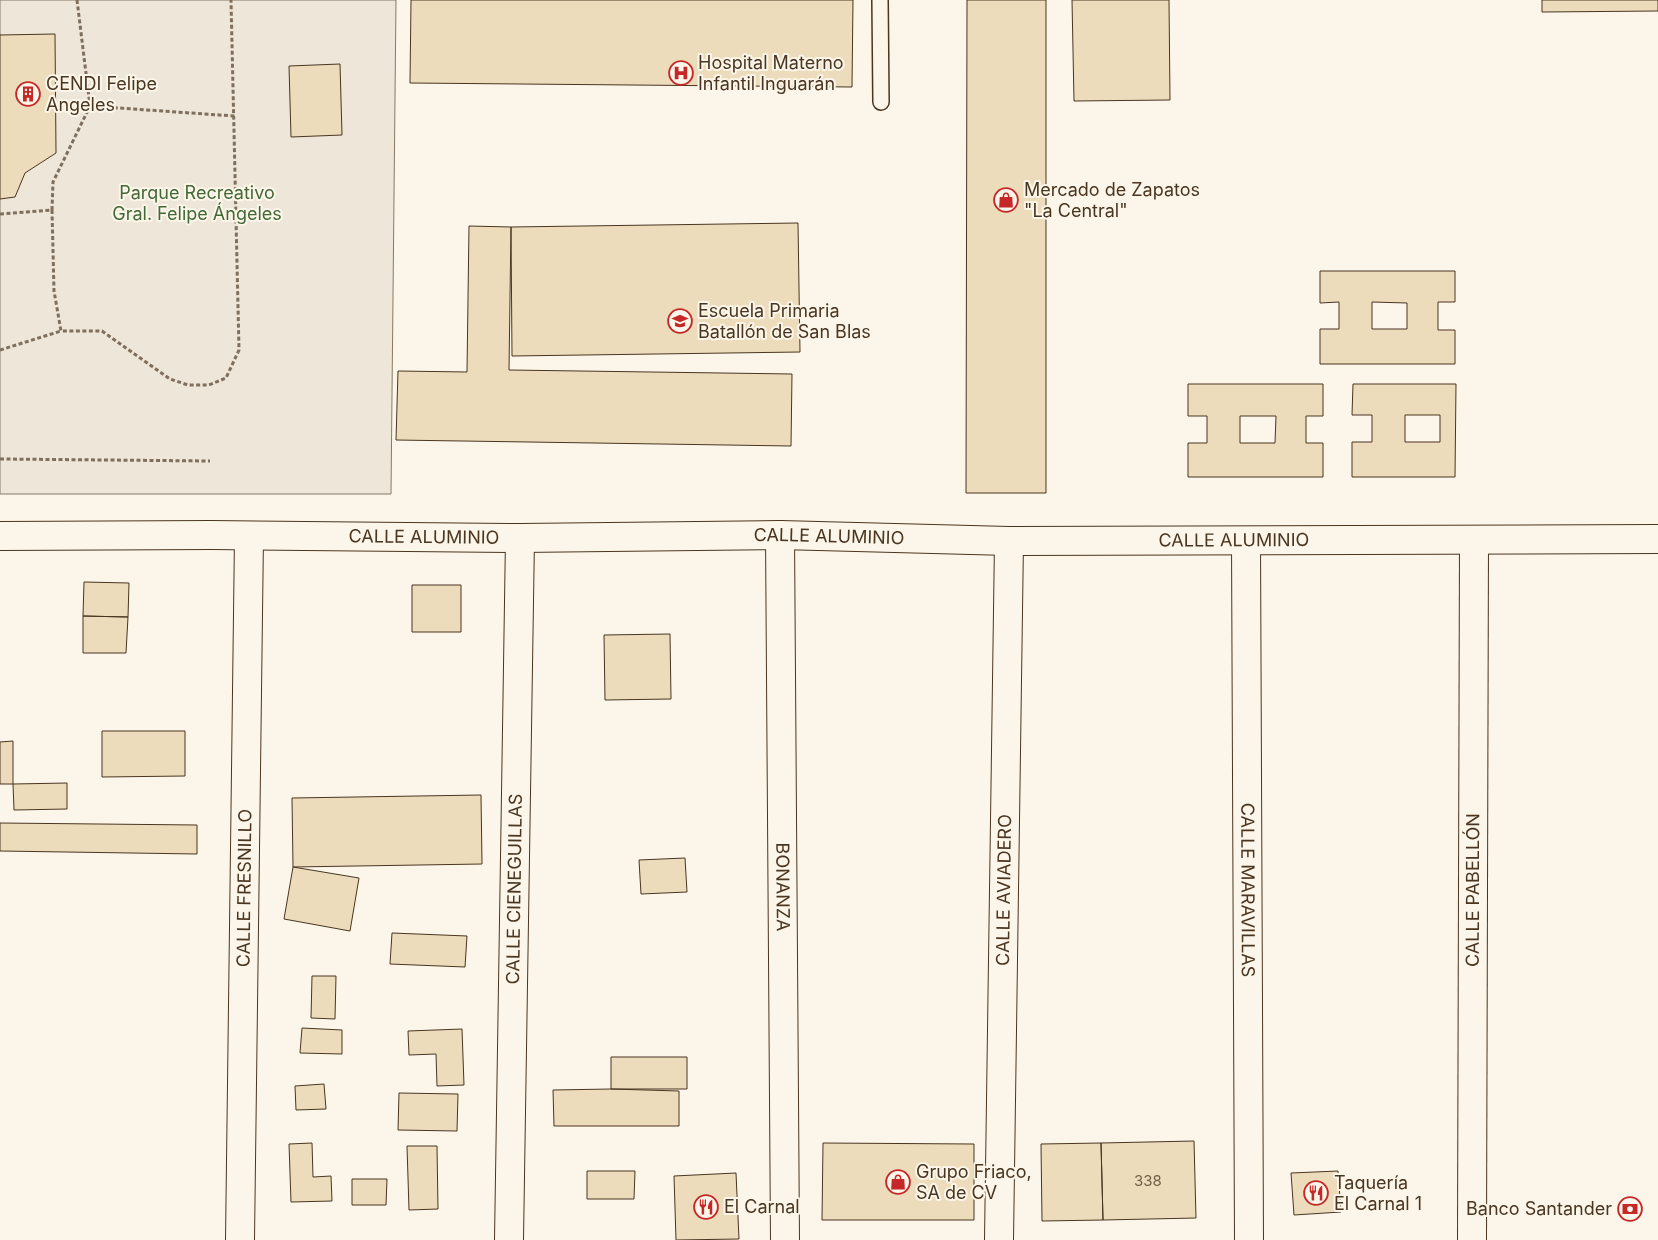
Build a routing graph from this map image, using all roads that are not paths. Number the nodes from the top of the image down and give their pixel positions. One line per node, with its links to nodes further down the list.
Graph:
1 (880, 0): 2 (lane)
2 (881, 102)
3 (780, 535): 6 (street, CALLE ALUMINIO); 10 (street, CALLE ALUMINIO); 13 (street, BONANZA)
4 (0, 536): 5 (street, CALLE ALUMINIO)
5 (249, 536): 6 (street, CALLE ALUMINIO); 11 (street, CALLE FRESNILLO)
6 (520, 538): 12 (street, CALLE CIENEGUILLAS)
7 (1658, 538): 9 (street, CALLE ALUMINIO)
8 (1246, 540): 9 (street, CALLE ALUMINIO); 10 (street, CALLE ALUMINIO); 15 (street, CALLE MARAVILLAS)
9 (1474, 540): 16 (street, CALLE PABELLÓN)
10 (1009, 541): 14 (street, CALLE AVIADERO)
11 (240, 1240)
12 (510, 1240)
13 (786, 1240)
14 (999, 1240)
15 (1249, 1240)
16 (1472, 1240)

